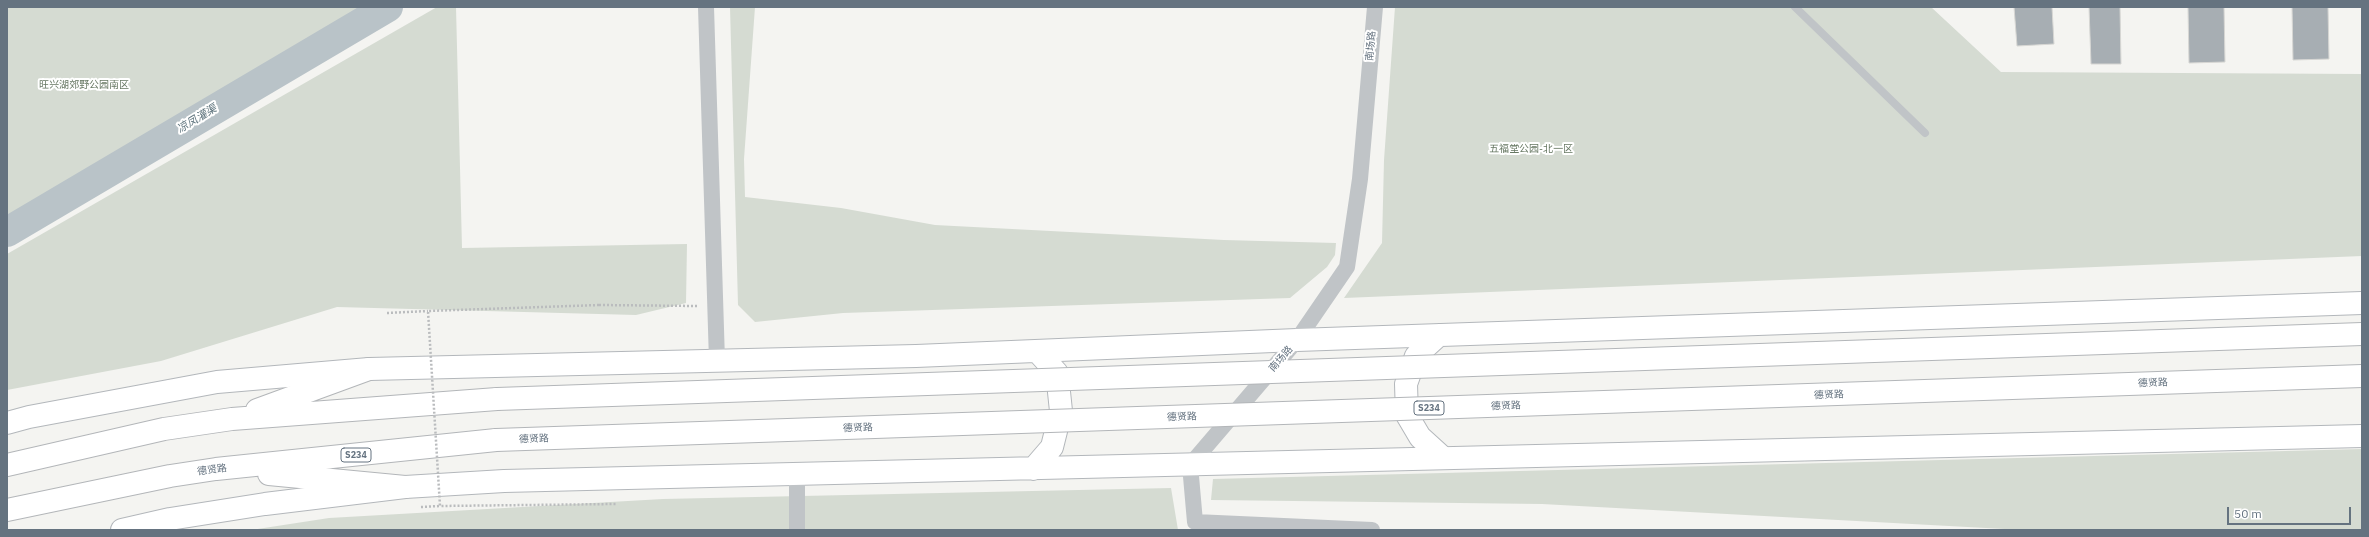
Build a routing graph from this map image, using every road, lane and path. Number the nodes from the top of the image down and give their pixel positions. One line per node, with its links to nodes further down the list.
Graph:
1 (706, 7): 14 (street)
2 (1375, 7): 12 (street, 南场路)
3 (1796, 7): 4 (lane)
4 (1925, 133)
5 (2362, 303): 11 (main road)
6 (599, 305): 7 (path)
7 (697, 306)
8 (428, 311): 9 (path)
9 (387, 313)
10 (2362, 334): 17 (main road, bridge)
11 (1439, 335): 12 (main road); 20 (main road)
12 (1297, 340): 13 (main road); 22 (street, 南场路)
13 (1037, 351): 14 (main road); 24 (main road)
14 (717, 361): 15 (main road)
15 (369, 369): 17 (main road); 18 (main road)
16 (2362, 376): 23 (main road, 德贤路 / S234, bridge)
17 (232, 419): 21 (main road)
18 (7, 423)
19 (2362, 436): 20 (main road)
20 (1442, 458): 22 (main road)
21 (7, 465)
22 (1190, 465): 24 (main road); 30 (street)
23 (216, 469): 26 (main road); 27 (main road, 德贤路)
24 (1033, 469): 25 (main road)
25 (797, 474): 26 (main road); 29 (street)
26 (405, 487): 28 (main road)
27 (7, 510)
28 (122, 530)
29 (797, 530)
30 (1372, 530)

